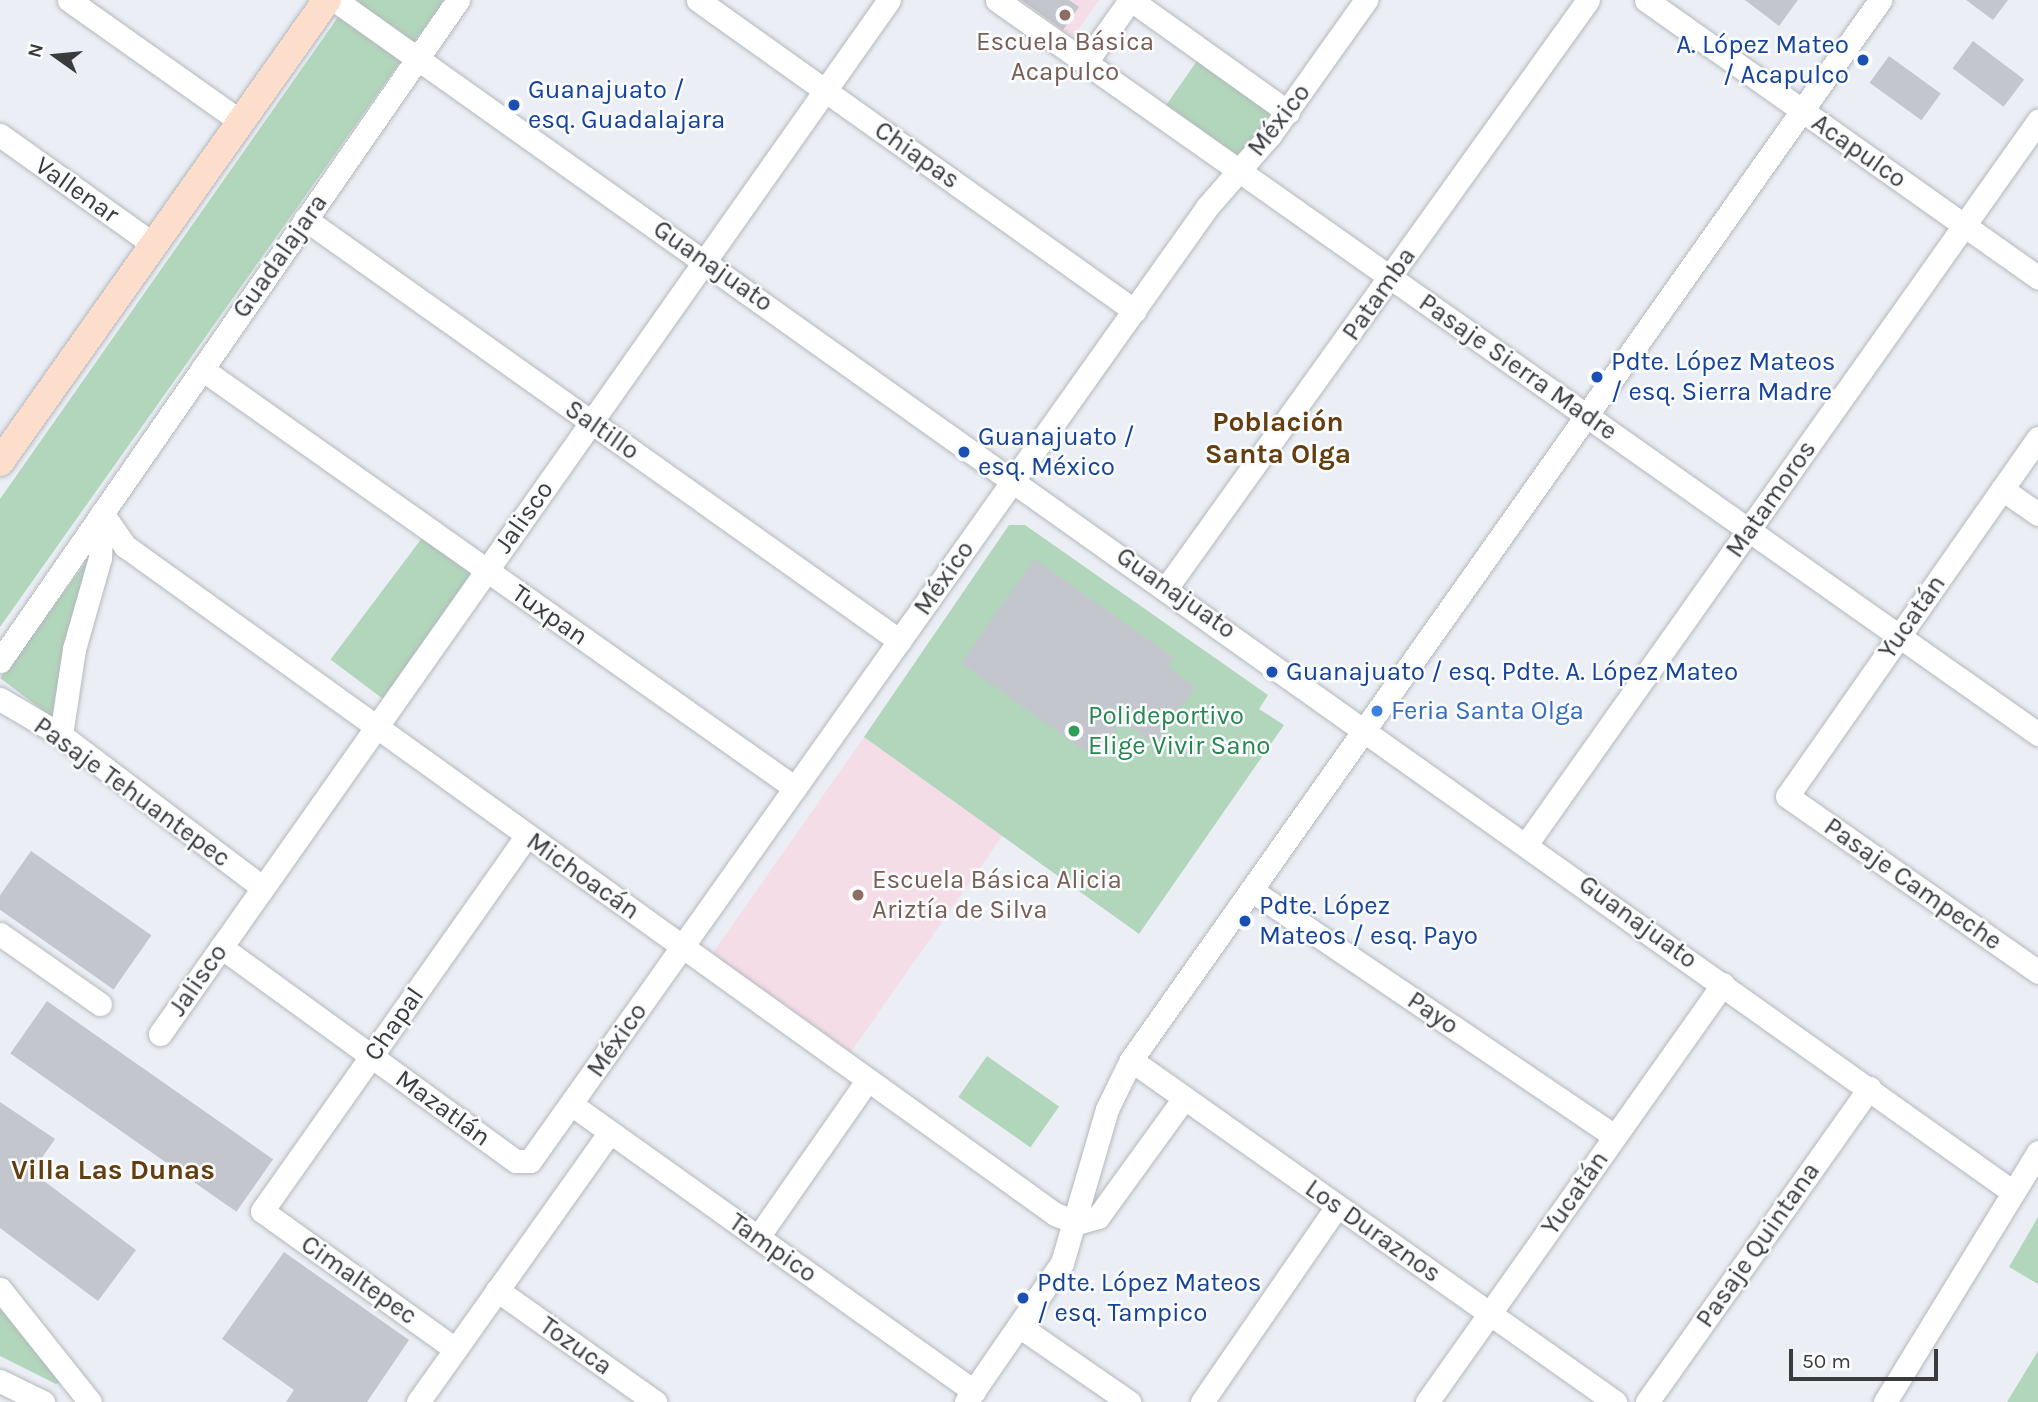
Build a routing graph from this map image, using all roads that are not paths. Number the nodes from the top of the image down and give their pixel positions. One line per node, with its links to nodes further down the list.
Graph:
1 (69, 0): 19 (street)
2 (327, 0): 19 (main road)
3 (335, 0): 13 (street, Guanajuato)
4 (458, 0): 13 (street, Guadalajara)
5 (698, 0): 15 (street, Chiapas)
6 (889, 0): 15 (street, Jalisco)
7 (998, 0): 14 (street, Pasaje Sierra Madre)
8 (1130, 0): 14 (street); 17 (street)
9 (1366, 0): 17 (street, México)
10 (1588, 0): 26 (street, Patamba)
11 (1646, 0): 16 (street, Acapulco)
12 (1880, 0): 16 (street)
13 (418, 57): 22 (street, Guadalajara); 25 (street, Guanajuato)
14 (1086, 62): 21 (street, Pasaje Sierra Madre)
15 (825, 90): 25 (street, Jalisco); 28 (street, Chiapas)
16 (1802, 110): 23 (street, Acapulco); 30 (street)
17 (1287, 112): 21 (street, México)
18 (2038, 121): 23 (street, Matamoros)
19 (241, 122): 24 (main road)
20 (0, 135): 24 (street, Vallenar)
21 (1239, 170): 26 (street, Pasaje Sierra Madre); 28 (street, México)
22 (305, 219): 29 (street, Guadalajara); 31 (street, Saltillo)
23 (1964, 226): 27 (street, Acapulco); 38 (street, Matamoros)
24 (154, 245): 33 (main road)
25 (705, 260): 31 (street, Jalisco); 34 (street, Guanajuato)
26 (1391, 277): 30 (street, Pasaje Sierra Madre); 40 (street, Patamba)
27 (2038, 278)
28 (1135, 311): 34 (street, México)
29 (202, 369): 36 (street, Guadalajara); 39 (street, Tuxpan)
30 (1586, 415): 38 (street, Pasaje Sierra Madre); 45 (street)
31 (591, 422): 39 (street, Jalisco); 42 (street, Saltillo)
32 (2038, 438): 35 (street, Yucatán)
33 (0, 462)
34 (1014, 478): 40 (street, Guanajuato); 42 (street, México)
35 (2002, 489): 37 (street); 41 (street, Yucatán)
36 (102, 513): 43 (street, Guadalajara); 46 (street, Michoacán); 48 (street)
37 (2038, 514)
38 (1749, 530): 41 (street, Pasaje Sierra Madre); 52 (street, Matamoros)
39 (487, 570): 46 (street, Jalisco); 49 (street, Tuxpan)
40 (1167, 587): 45 (street, Guanajuato)
41 (1899, 636): 47 (street, Pasaje Sierra Madre); 50 (street, Yucatán)
42 (900, 641): 49 (street, México)
43 (0, 661)
44 (0, 699): 48 (street, Pasaje Tehuantepec)
45 (1366, 727): 52 (street, Guanajuato); 54 (street)
46 (375, 729): 51 (street, Michoacán); 53 (street, Jalisco)
47 (2038, 734)
48 (61, 735): 53 (street, Pasaje Tehuantepec)
49 (795, 788): 57 (street, México)
50 (1787, 796): 58 (street, Pasaje Campeche)
51 (527, 836): 57 (street, Michoacán); 62 (street, Chapal)
52 (1527, 843): 59 (street, Guanajuato)
53 (263, 888): 56 (street, Jalisco)
54 (1251, 890): 63 (street); 69 (street, Payo)
55 (0, 934): 60 (street)
56 (221, 947): 61 (street, Jalisco); 62 (street, Mazatlán)
57 (683, 947): 64 (street, Michoacán); 67 (street, México)
58 (2038, 972)
59 (1723, 984): 65 (street, Guanajuato); 69 (street, Yucatán)
60 (100, 1004)
61 (160, 1034)
62 (371, 1056): 71 (street, Mazatlán); 74 (street, Chapal)
63 (1131, 1060): 66 (street, Los Duraznos); 75 (street)
64 (867, 1081): 75 (street, Michoacán); 76 (street)
65 (1869, 1088): 72 (street, Guanajuato); 92 (street, Pasaje Quintana)
66 (1184, 1098): 73 (street, Los Duraznos); 75 (street)
67 (571, 1104): 68 (street, Tampico); 71 (street, México)
68 (610, 1132): 76 (street, Tampico); 78 (street)
69 (1615, 1136): 79 (street, Yucatán)
70 (2038, 1152): 72 (street)
71 (530, 1161)
72 (2013, 1192): 93 (street)
73 (1337, 1206): 79 (street, Los Duraznos); 89 (street)
74 (262, 1211): 81 (street, Cimaltepec)
75 (1077, 1223): 80 (street)
76 (758, 1237): 83 (street, Tampico)
77 (0, 1289): 86 (street)
78 (498, 1290): 81 (street); 84 (street, Tozuca)
79 (1489, 1313): 90 (street, Yucatán); 91 (street, Los Duraznos)
80 (1019, 1326): 83 (street); 88 (street)
81 (455, 1349): 87 (street)
82 (0, 1381): 85 (street)
83 (970, 1397)
84 (651, 1401)
85 (43, 1402)
86 (90, 1402)
87 (418, 1402)
88 (1129, 1402)
89 (1202, 1402)
90 (1427, 1402)
91 (1615, 1402)
92 (1647, 1402)
93 (1885, 1402)

